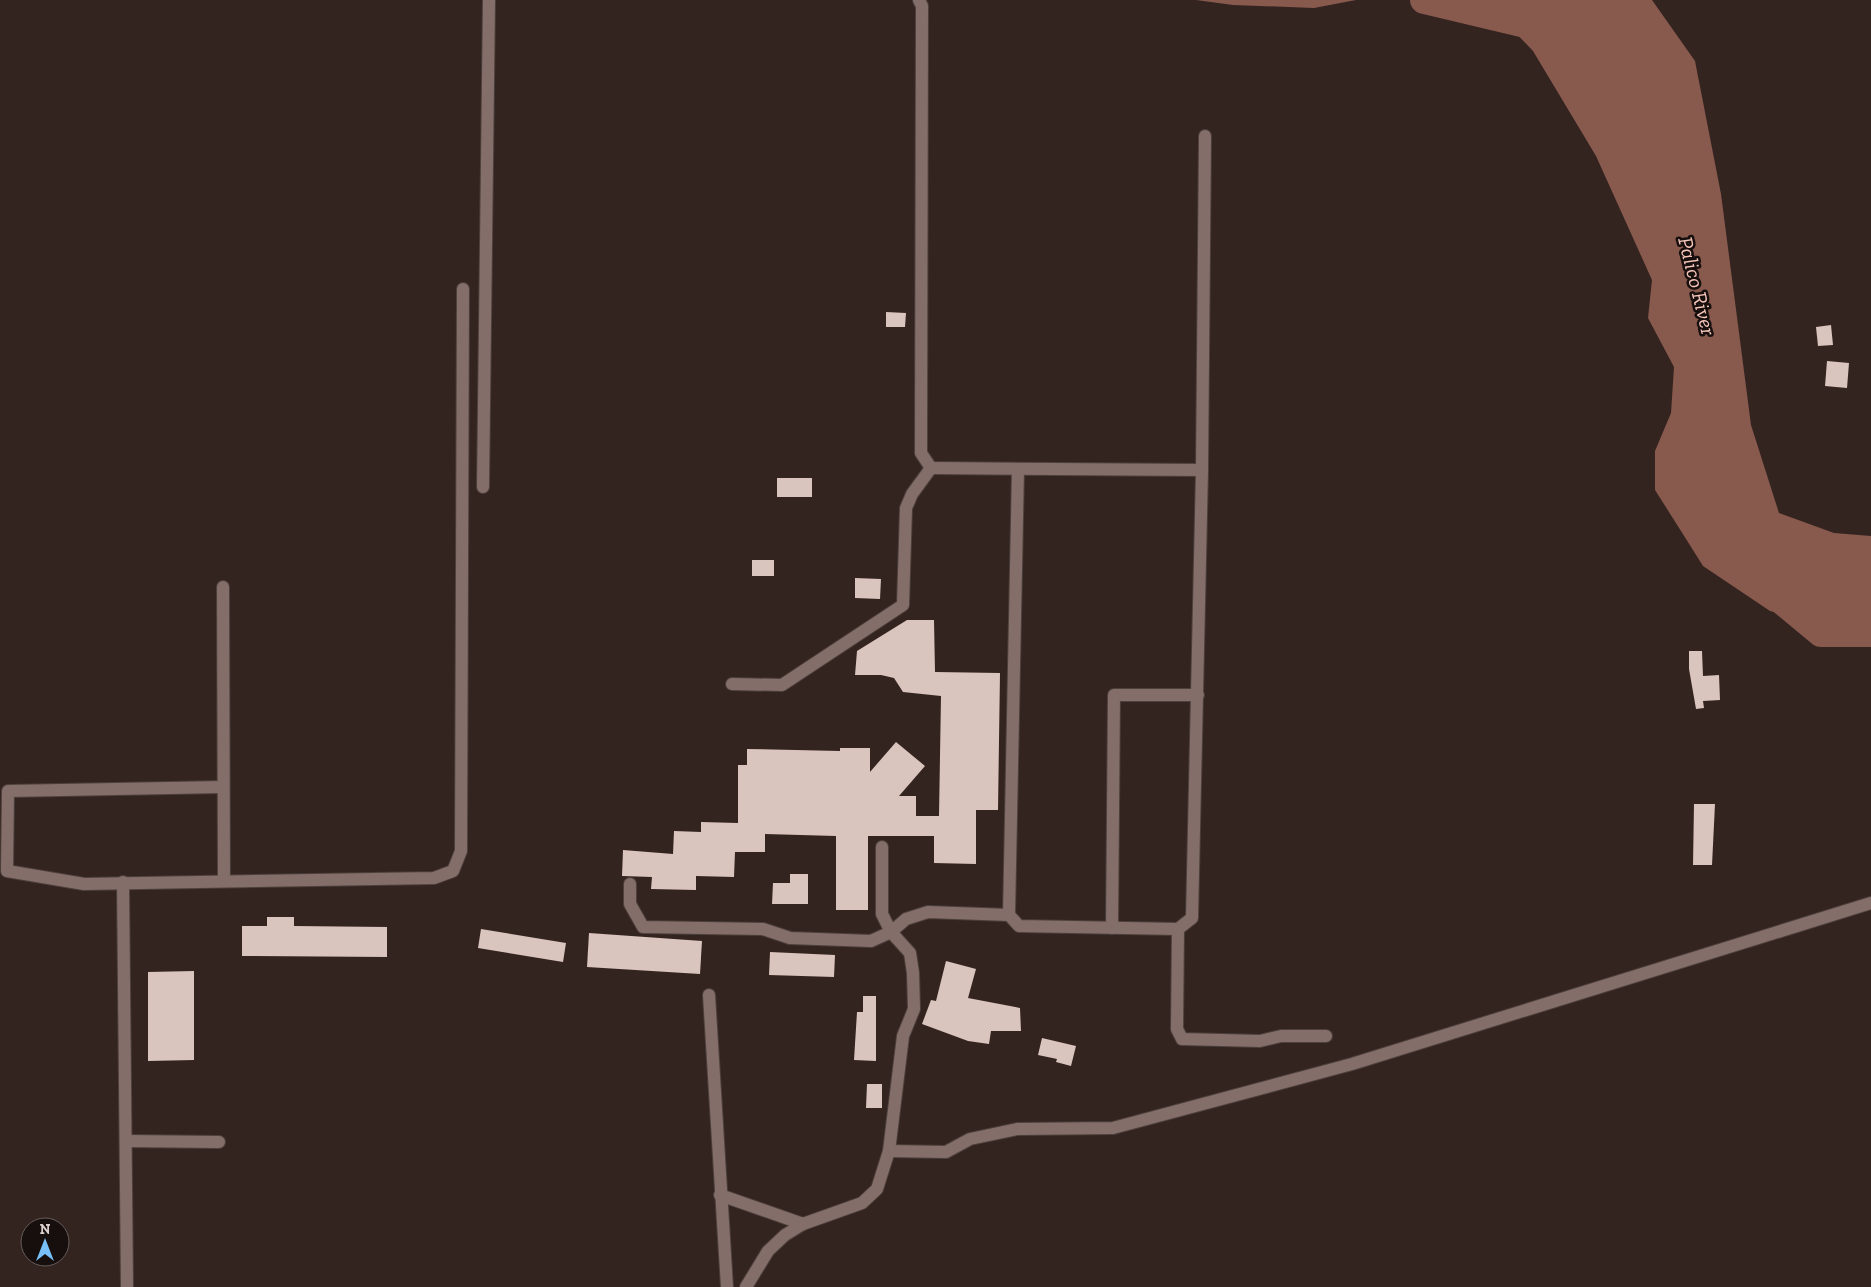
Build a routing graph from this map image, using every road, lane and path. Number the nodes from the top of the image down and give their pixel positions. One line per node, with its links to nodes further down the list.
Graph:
1 (489, 0): 8 (street)
2 (919, 0): 5 (street)
3 (1205, 136): 7 (street)
4 (463, 289): 14 (street)
5 (931, 468): 6 (street); 10 (street)
6 (1018, 469): 7 (street); 18 (street)
7 (1202, 470): 11 (street)
8 (483, 487)
9 (223, 586): 12 (street)
10 (732, 684)
11 (1198, 695): 19 (street); 20 (street)
12 (223, 787): 14 (street); 15 (street)
13 (882, 847): 21 (street)
14 (224, 881): 15 (street)
15 (123, 882): 24 (street)
16 (630, 884): 21 (street)
17 (1871, 903): 26 (street)
18 (1009, 915): 19 (street); 21 (street)
19 (1112, 928): 20 (street)
20 (1178, 930): 23 (street)
21 (891, 932): 26 (street)
22 (709, 995): 27 (street)
23 (1326, 1036)
24 (126, 1141): 25 (street); 29 (street)
25 (219, 1142)
26 (889, 1151): 28 (street)
27 (720, 1195): 28 (street); 30 (street)
28 (803, 1224): 31 (street)
29 (127, 1287)
30 (727, 1287)
31 (746, 1287)

